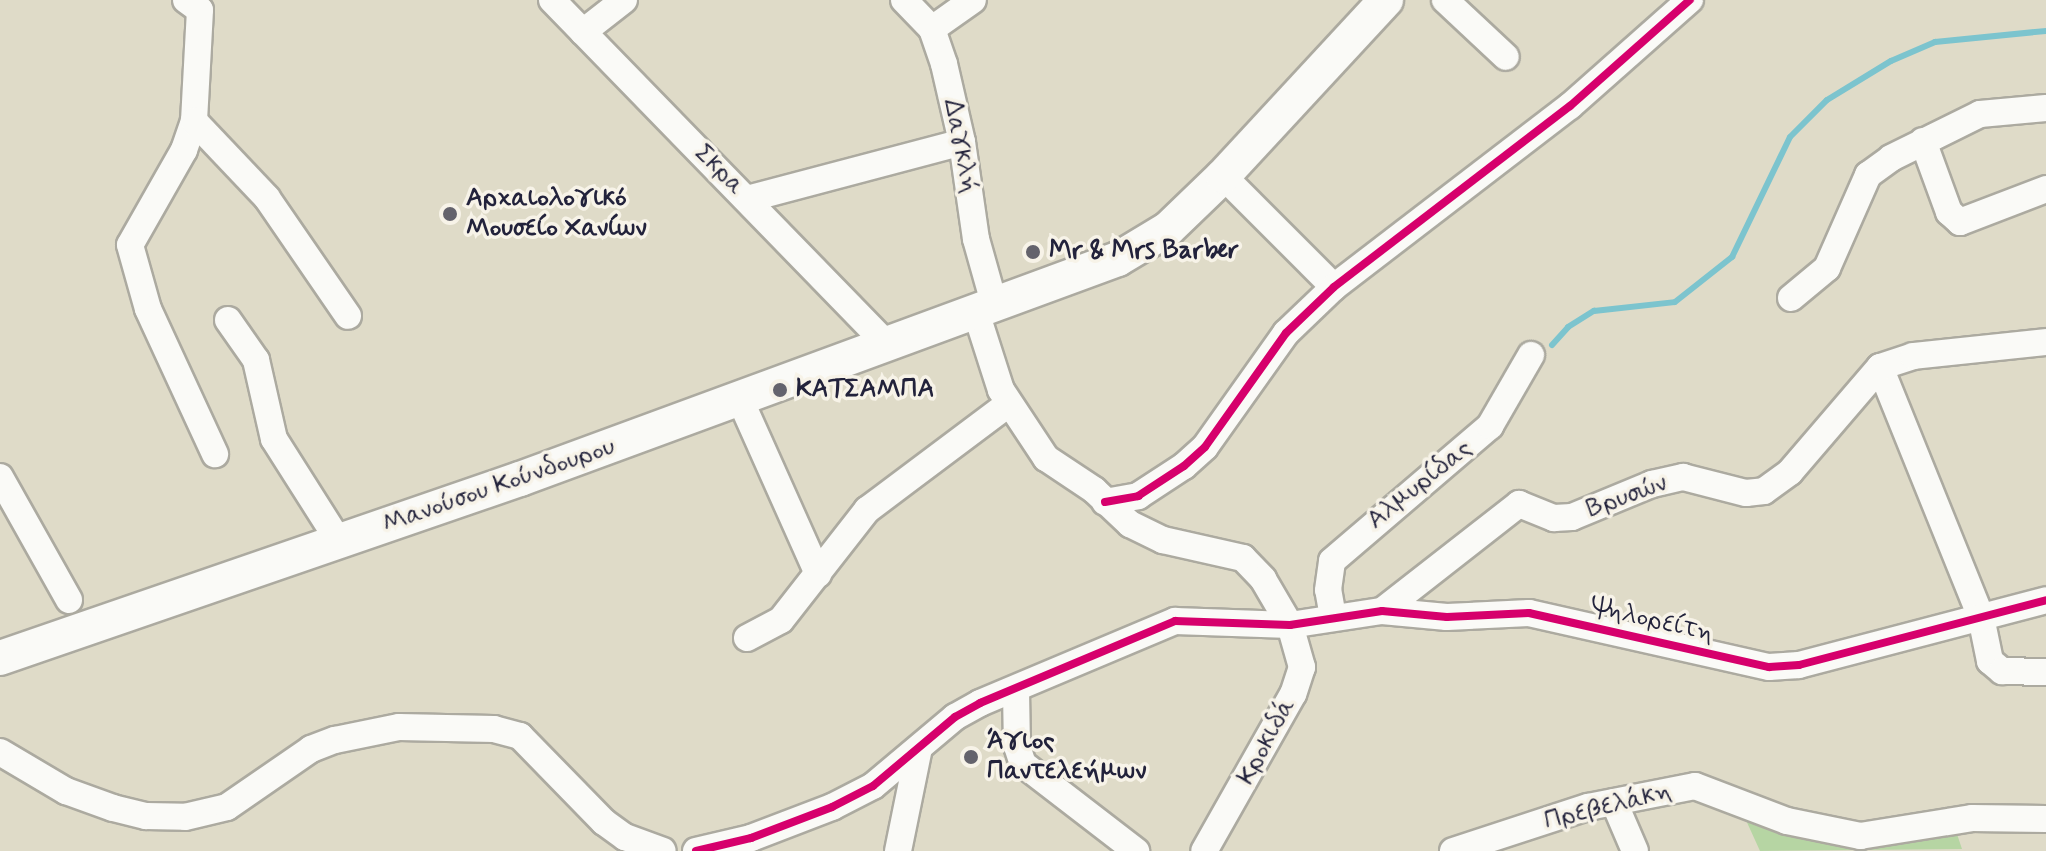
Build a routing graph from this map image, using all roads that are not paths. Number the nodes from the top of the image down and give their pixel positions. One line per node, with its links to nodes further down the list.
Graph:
1 (186, 0): 13 (street)
2 (552, 0): 10 (street, Σκρα)
3 (624, 0): 10 (street)
4 (904, 0): 9 (street, Δαγκλή)
5 (973, 0): 9 (street)
6 (1386, 0): 16 (main road, Μανούσου Κούνδουρου)
7 (1445, 0): 11 (street)
8 (1690, 0): 19 (street)
9 (932, 29): 15 (street, Δαγκλή)
10 (583, 32): 18 (street, Σκρα)
11 (1506, 57)
12 (2046, 108): 14 (street)
13 (194, 121): 22 (street); 30 (street)
14 (1923, 141): 17 (street); 20 (street)
15 (962, 142): 18 (street); 21 (street, Δαγκλή)
16 (1223, 176): 19 (street); 21 (main road, Μανούσου Κούνδουρου)
17 (2046, 189)
18 (747, 199): 25 (street, Σκρα)
19 (1334, 287): 32 (street)
20 (1791, 298)
21 (984, 306): 25 (main road, Μανούσου Κούνδουρου); 29 (street, Δαγκλή)
22 (348, 316)
23 (228, 320): 33 (street)
24 (2046, 342): 27 (street)
25 (885, 343): 28 (main road, Μανούσου Κούνδουρου)
26 (1531, 355): 38 (street, Αλμυρίδας)
27 (1880, 367): 37 (street, Βρυσών); 39 (street)
28 (739, 397): 33 (main road, Μανούσου Κούνδουρου); 34 (street)
29 (1008, 404): 32 (street, Δαγκλή); 34 (street)
30 (215, 454)
31 (0, 477): 35 (street)
32 (1105, 502): 40 (street, Κροκιδά)
33 (340, 543): 42 (main road, Μανούσου Κούνδουρου)
34 (818, 574): 41 (street)
35 (69, 600)
36 (2046, 600): 39 (street, Ψηλορείτη)
37 (1382, 611): 38 (street, Ψηλορείτη); 39 (street, Ψηλορείτη)
38 (1333, 617): 40 (street, Ψηλορείτη)
39 (1981, 617): 43 (street)
40 (1290, 625): 44 (street, Ψηλορείτη); 53 (street, Κροκιδά)
41 (747, 638)
42 (0, 658)
43 (2046, 672)
44 (1016, 691): 45 (street, Ψηλορείτη); 52 (street)
45 (919, 748): 50 (street, Ψηλορείτη); 51 (street)
46 (0, 752): 49 (street)
47 (1614, 802): 48 (street, Πρεβελάκη); 54 (street, Πρεβελάκη); 55 (street)
48 (2046, 819)
49 (663, 851)
50 (696, 851)
51 (898, 851)
52 (1136, 851)
53 (1204, 851)
54 (1453, 851)
55 (1635, 851)

